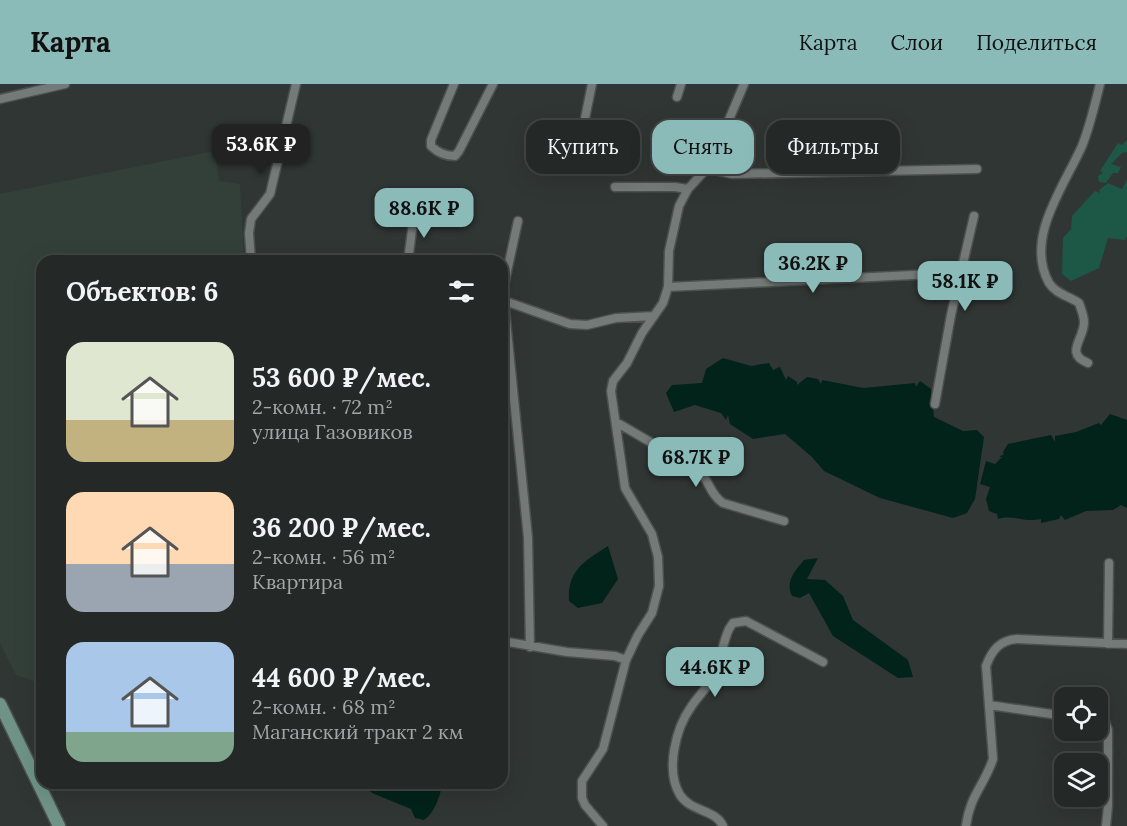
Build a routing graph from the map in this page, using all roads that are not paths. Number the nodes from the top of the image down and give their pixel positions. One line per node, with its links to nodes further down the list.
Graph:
1 (65, 84): 10 (street)
2 (296, 84): 21 (street)
3 (453, 84): 4 (street)
4 (493, 84)
5 (592, 84): 11 (street)
6 (681, 84): 9 (street)
7 (744, 84): 12 (street)
8 (1100, 84): 29 (street)
9 (676, 97)
10 (0, 99)
11 (585, 120)
12 (729, 120)
13 (977, 169): 15 (street)
14 (702, 174): 17 (street)
15 (754, 174)
16 (615, 187): 17 (street)
17 (688, 189): 25 (street)
18 (414, 215): 22 (street)
19 (974, 216): 24 (street)
20 (518, 221): 23 (street)
21 (251, 255)
22 (409, 255)
23 (508, 267)
24 (960, 274): 25 (street); 30 (street)
25 (668, 287): 27 (street)
26 (508, 302): 27 (street)
27 (654, 316): 31 (street)
28 (508, 348): 37 (street)
29 (1089, 363)
30 (935, 404)
31 (616, 422): 32 (street); 38 (street)
32 (784, 521)
33 (1109, 563): 35 (street)
34 (508, 642): 37 (street)
35 (1108, 644): 36 (street); 41 (street)
36 (1127, 644)
37 (530, 647): 38 (street)
38 (626, 660): 47 (street)
39 (823, 662): 48 (street)
40 (0, 704): 44 (main road)
41 (989, 705): 42 (street); 49 (street)
42 (1054, 714)
43 (1107, 741): 50 (street)
44 (36, 778)
45 (41, 789): 46 (main road)
46 (59, 826)
47 (603, 826)
48 (723, 826)
49 (966, 826)
50 (1106, 826)

